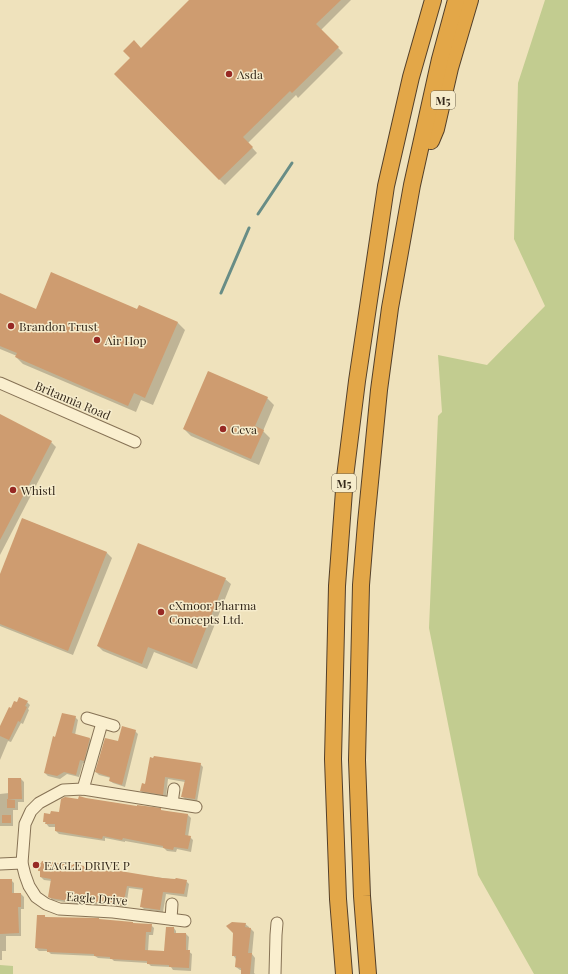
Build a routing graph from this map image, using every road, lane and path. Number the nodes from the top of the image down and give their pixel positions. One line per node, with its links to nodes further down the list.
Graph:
1 (433, 0): 21 (highway, M5)
2 (456, 0): 4 (highway, M5)
3 (470, 0): 4 (highway, M5)
4 (410, 199): 22 (highway, M5)
5 (0, 383): 6 (street, Britannia Road)
6 (135, 442)
7 (87, 718): 8 (street)
8 (102, 723): 9 (street); 10 (street)
9 (114, 726)
10 (83, 789): 12 (street, Eagle Drive); 14 (street, Eagle Drive)
11 (174, 789): 12 (street)
12 (172, 803): 13 (street, Eagle Drive)
13 (196, 807)
14 (22, 863): 15 (street); 17 (street, Eagle Drive)
15 (0, 864)
16 (172, 904): 17 (street)
17 (171, 919): 18 (street, Eagle Drive)
18 (185, 921)
19 (277, 923): 20 (street)
20 (275, 974)
21 (344, 974)
22 (368, 974)

